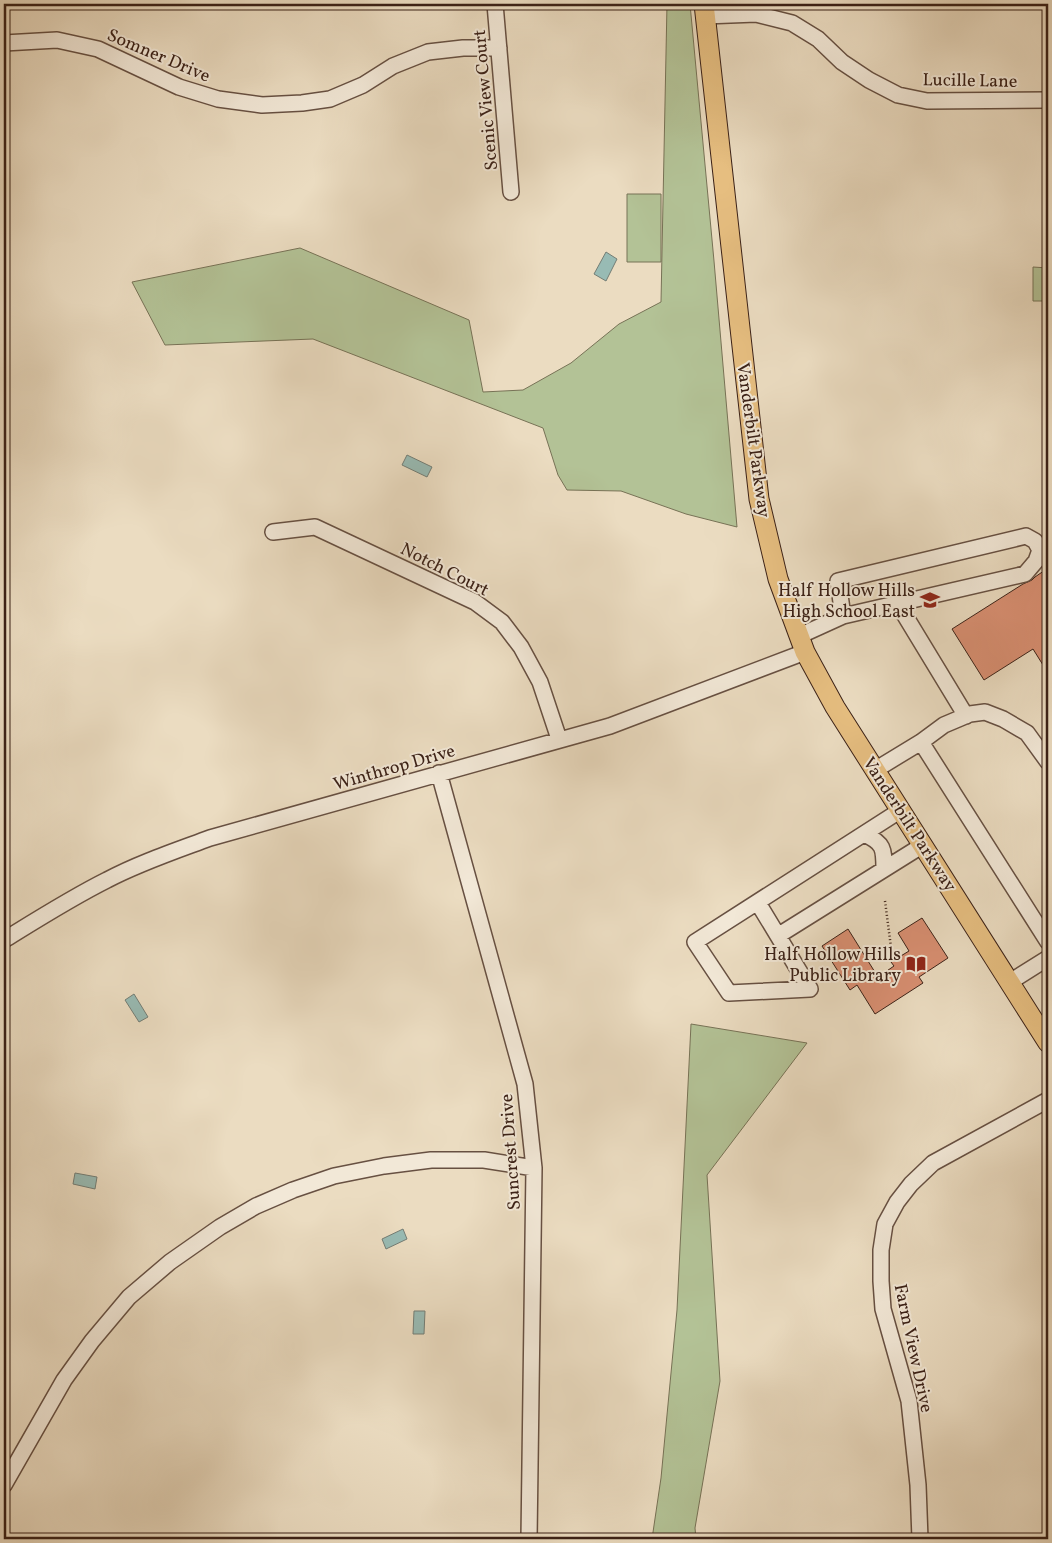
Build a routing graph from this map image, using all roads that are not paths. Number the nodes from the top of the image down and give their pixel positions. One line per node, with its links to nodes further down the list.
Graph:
1 (495, 4): 4 (street, Scenic View Court)
2 (704, 10): 5 (street, Lucille Lane); 10 (main road, Vanderbilt Parkway)
3 (4, 43): 4 (street, Somner Drive)
4 (499, 48): 6 (street, Scenic View Court)
5 (1048, 100)
6 (511, 192)
7 (273, 532): 12 (street, Notch Court)
8 (898, 604): 9 (street, Winthrop Drive); 9 (street, Winthrop Drive); 11 (street)
9 (843, 616): 10 (street, Winthrop Drive)
10 (802, 644): 12 (street, Winthrop Drive); 15 (main road, Vanderbilt Parkway)
11 (966, 716): 13 (street); 14 (street)
12 (559, 739): 16 (street, Winthrop Drive)
13 (921, 742): 15 (street); 24 (street)
14 (1048, 762)
15 (875, 770): 17 (main road, Vanderbilt Parkway)
16 (439, 773): 23 (street, Winthrop Drive); 29 (street, Suncrest Drive)
17 (901, 810): 18 (street); 19 (main road, Vanderbilt Parkway)
18 (864, 834): 20 (street); 21 (street)
19 (923, 845): 20 (street); 26 (main road, Vanderbilt Parkway)
20 (884, 869): 22 (street)
21 (758, 903): 22 (street); 22 (street)
22 (778, 935)
23 (4, 940)
24 (1048, 942)
25 (1048, 958): 26 (street)
26 (1010, 982): 27 (main road, Vanderbilt Parkway)
27 (1048, 1043)
28 (1048, 1100): 32 (street, Farm View Drive)
29 (534, 1168): 30 (street); 31 (street, Suncrest Drive)
30 (4, 1485)
31 (529, 1539)
32 (920, 1539)

